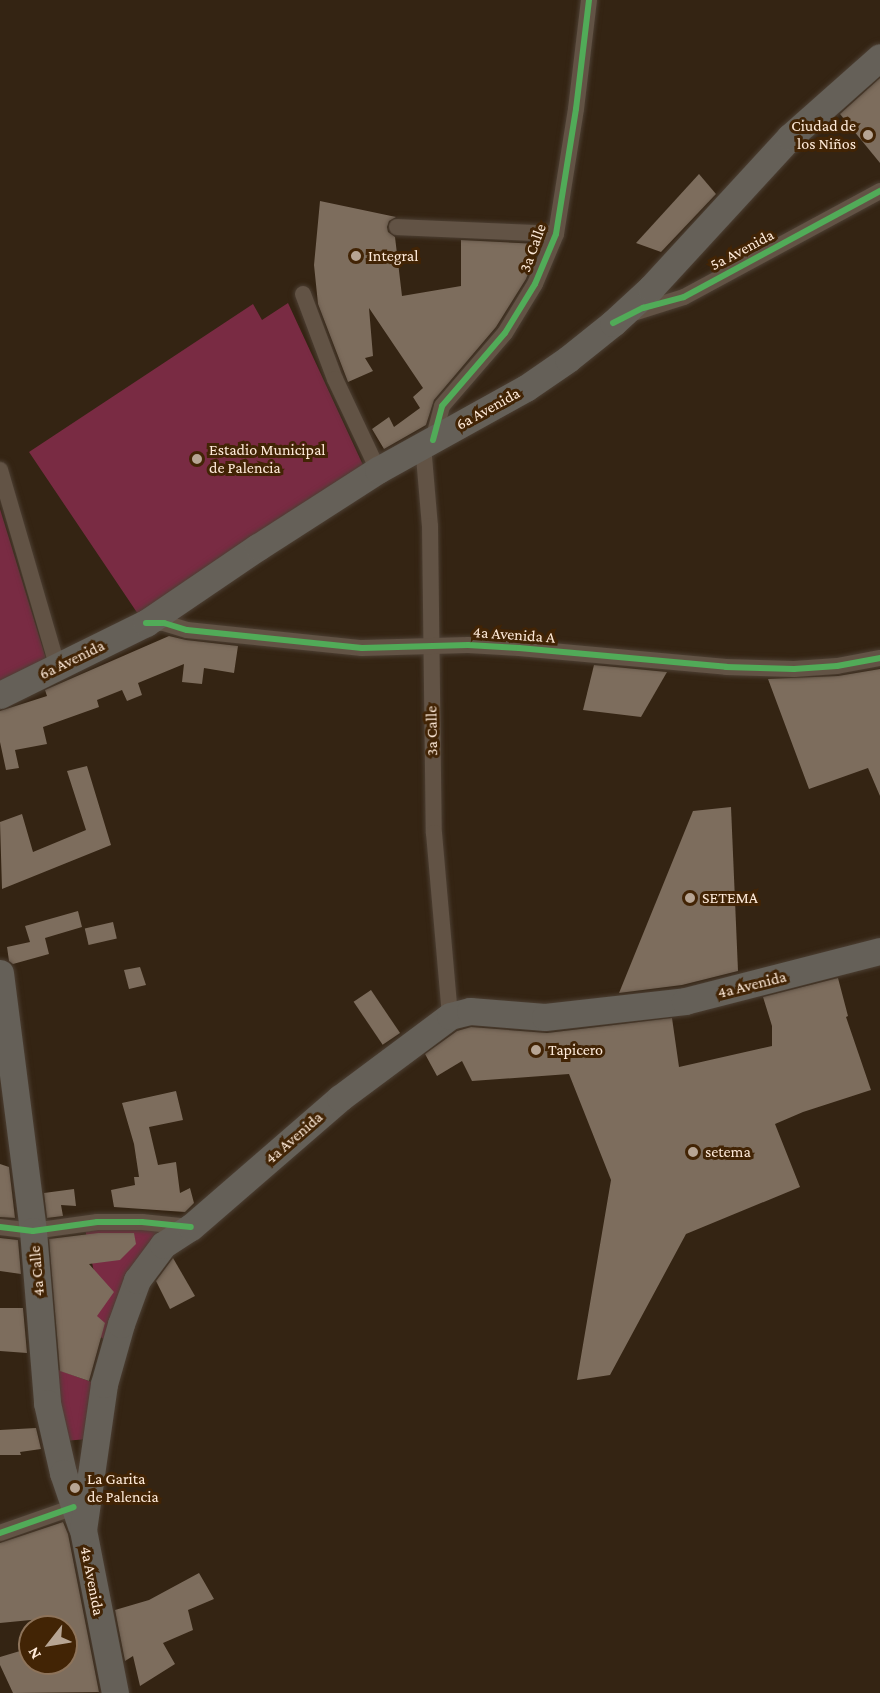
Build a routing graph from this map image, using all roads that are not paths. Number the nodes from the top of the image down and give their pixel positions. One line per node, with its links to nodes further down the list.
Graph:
1 (589, 0): 5 (street, 3a Calle)
2 (880, 57): 7 (main road, 6a Avenida)
3 (880, 190): 7 (street, 5a Avenida)
4 (397, 227): 5 (street)
5 (556, 234): 8 (street, 3a Calle)
6 (303, 294): 10 (street)
7 (613, 323): 8 (main road, 6a Avenida)
8 (428, 442): 10 (main road, 6a Avenida); 12 (street, 3a Calle)
9 (0, 470): 14 (street)
10 (378, 470): 11 (main road, 6a Avenida)
11 (146, 623): 12 (street, 4a Avenida A); 14 (main road, 6a Avenida)
12 (430, 646): 13 (street, 4a Avenida A); 18 (street, 3a Calle)
13 (880, 658)
14 (58, 668): 15 (main road, 6a Avenida)
15 (0, 695)
16 (880, 951): 18 (main road, 4a Avenida)
17 (0, 973): 21 (main road, 4a Calle)
18 (450, 1016): 20 (main road, 4a Avenida)
19 (0, 1227): 21 (street)
20 (191, 1227): 21 (street); 22 (main road, 4a Avenida)
21 (33, 1231): 22 (main road, 4a Calle)
22 (78, 1518): 23 (street); 24 (main road, 4a Avenida)
23 (0, 1533)
24 (115, 1693)

